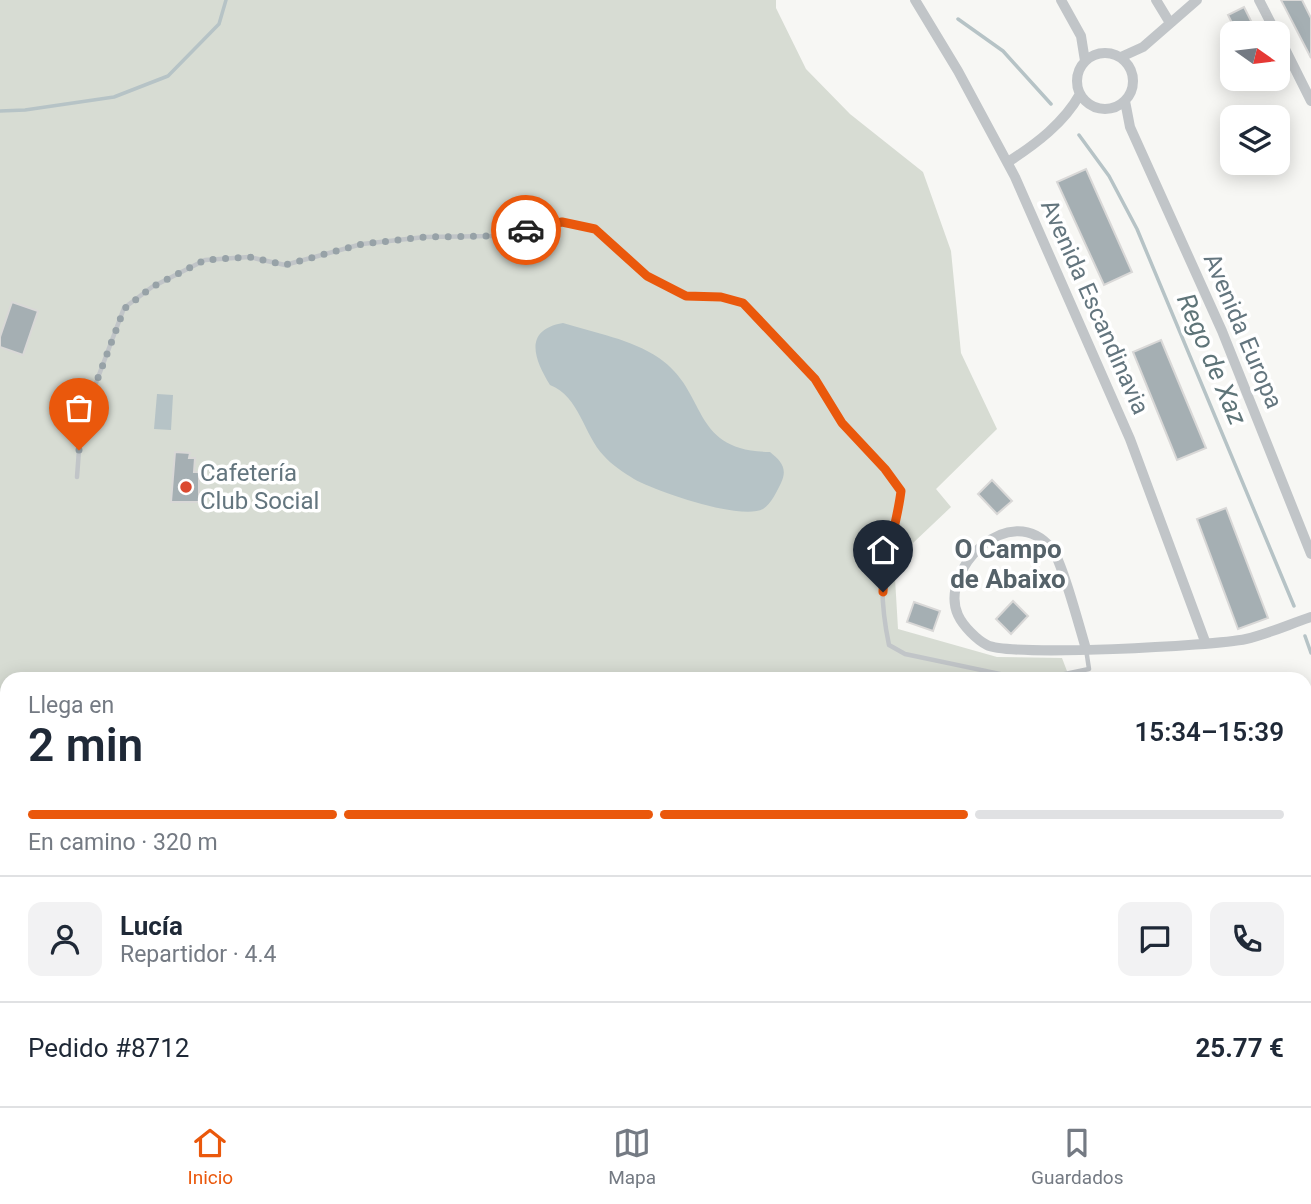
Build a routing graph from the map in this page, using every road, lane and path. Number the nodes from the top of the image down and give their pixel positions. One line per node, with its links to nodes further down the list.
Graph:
1 (915, 0): 22 (street, Avenida Escandinavia)
2 (1061, 0): 8 (street)
3 (1156, 0): 7 (street)
4 (1197, 0): 7 (street)
5 (1259, 0): 6 (street)
6 (1270, 21)
7 (1170, 23): 9 (street)
8 (1081, 36): 10 (street); 13 (street)
9 (1143, 47): 11 (street); 14 (street)
10 (1099, 53): 11 (street); 13 (street)
11 (1121, 57): 14 (street)
12 (1290, 60): 17 (street)
13 (1085, 61): 15 (street)
14 (1130, 67): 16 (street)
15 (1080, 94): 18 (street); 20 (street)
16 (1125, 101): 19 (street); 21 (street, Avenida Europa)
17 (1311, 101)
18 (1090, 104): 19 (street); 20 (street)
19 (1113, 107): 21 (street, Avenida Europa)
20 (1070, 112): 22 (street)
21 (1130, 127): 24 (street, Avenida Europa)
22 (1008, 162): 26 (street, Avenida Escandinavia)
23 (77, 477): 28 (lane)
24 (1311, 554)
25 (1311, 617): 26 (street)
26 (1206, 645): 27 (street)
27 (1086, 649): 27 (street); 29 (lane)
28 (991, 672)
29 (1072, 672)

